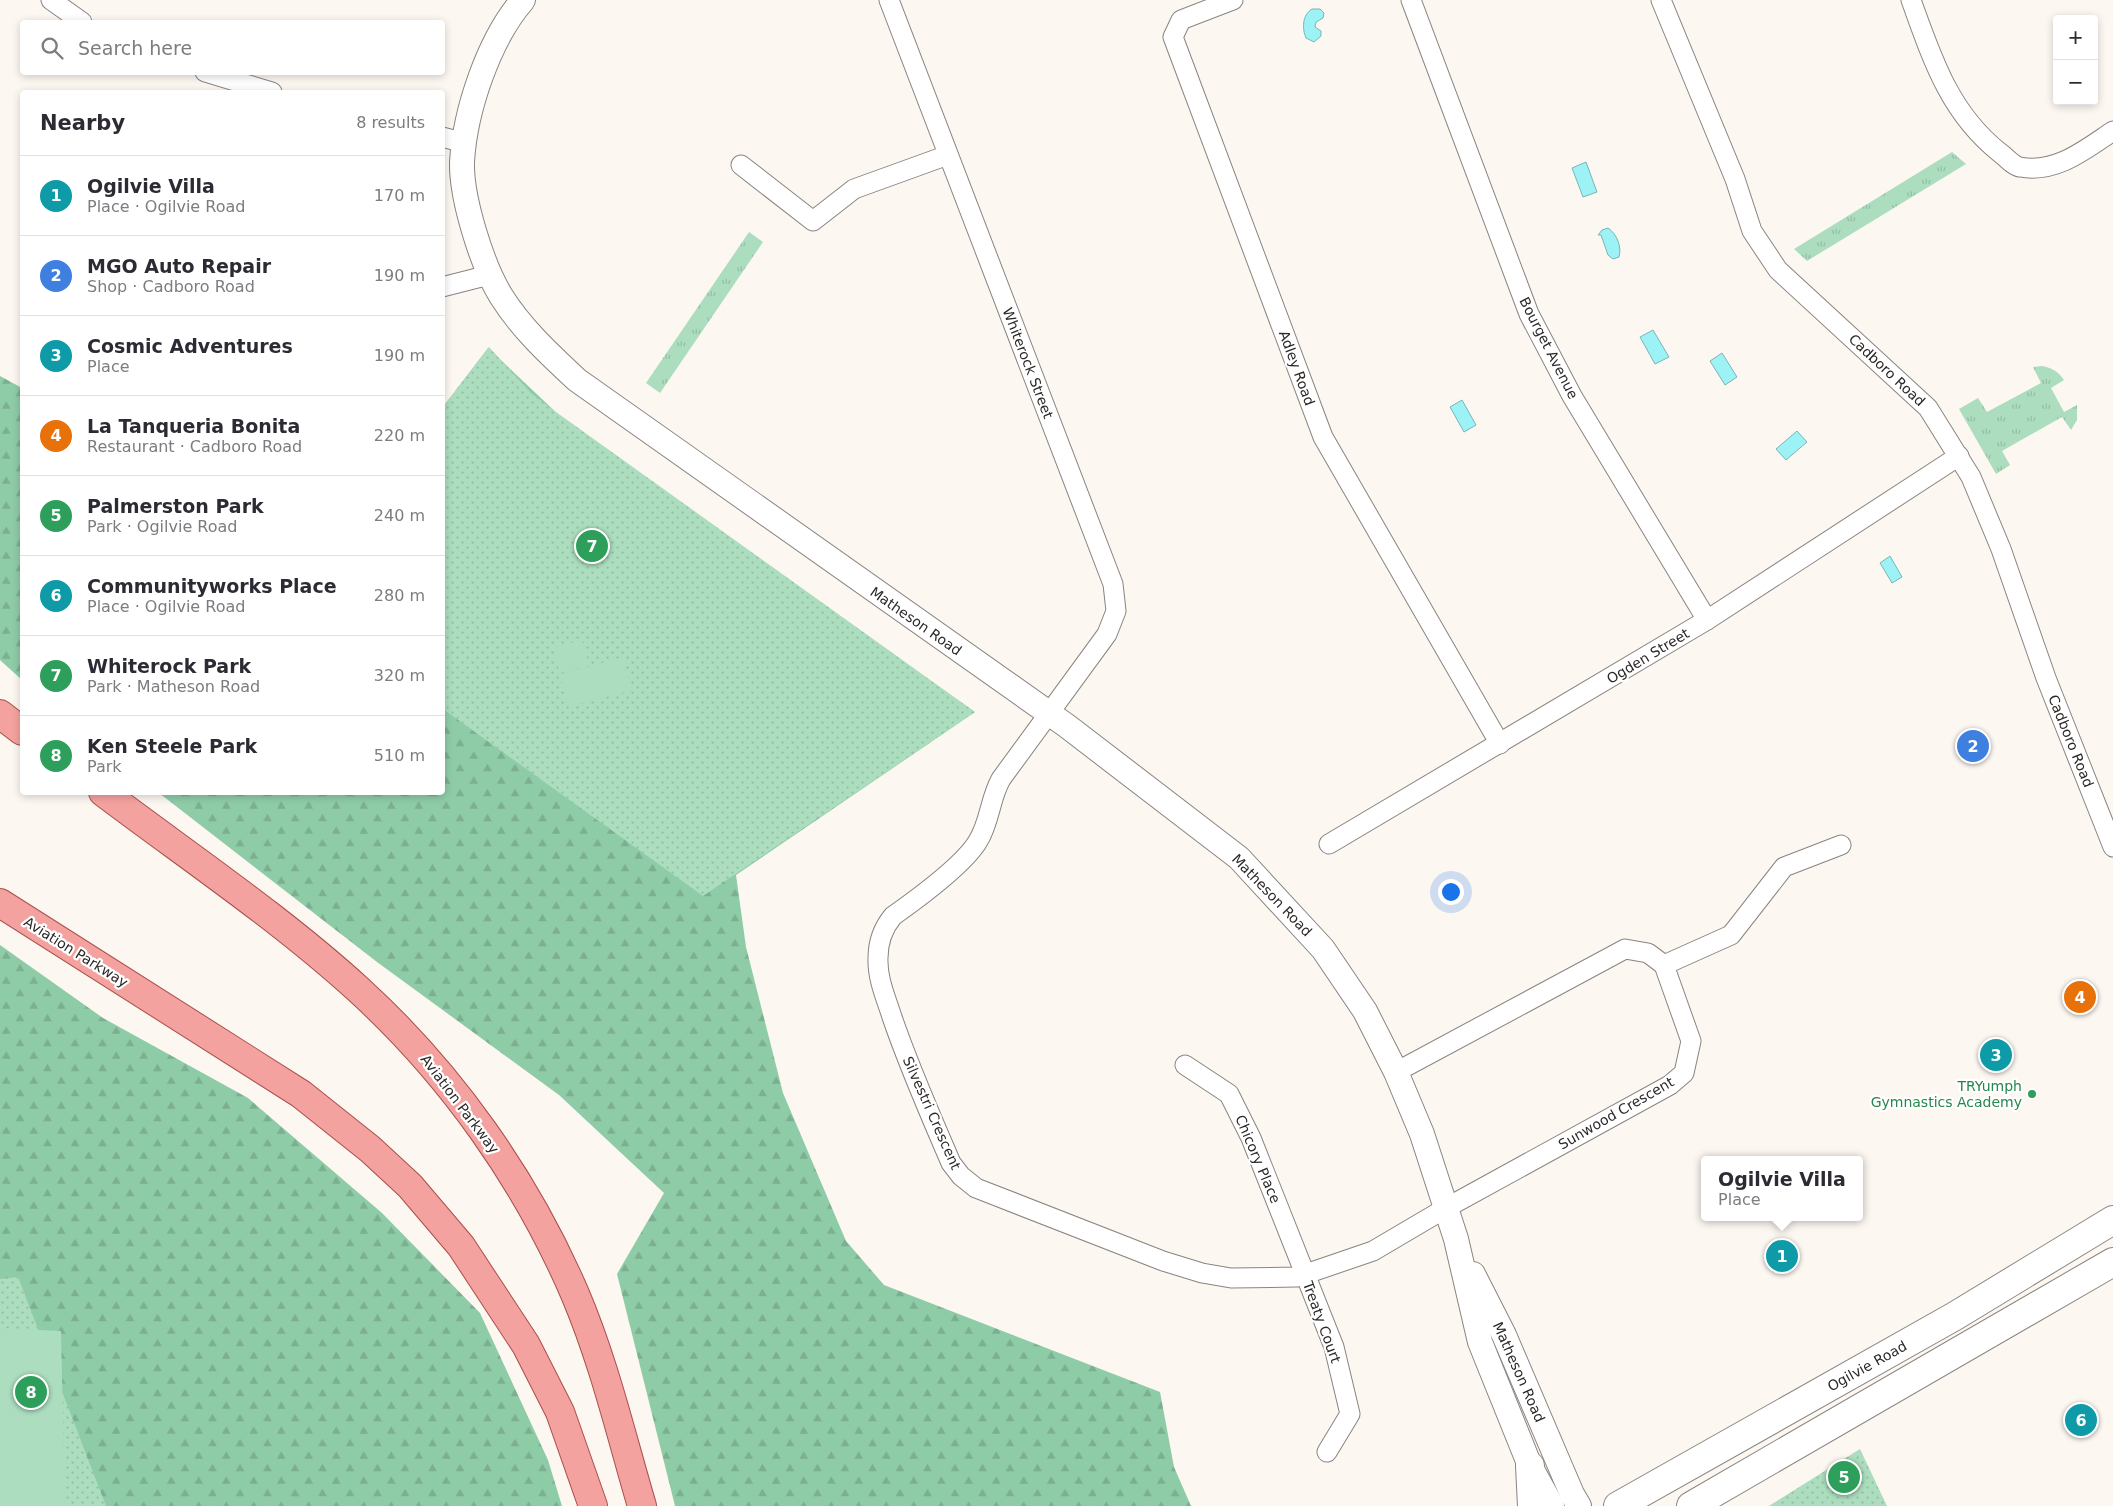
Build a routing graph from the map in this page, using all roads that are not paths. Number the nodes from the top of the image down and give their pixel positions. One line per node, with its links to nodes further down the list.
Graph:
1 (51, 0): 8 (street)
2 (523, 0): 12 (street, Matheson Road)
3 (889, 0): 13 (street, Whiterock Street)
4 (1233, 0): 22 (street, Adley Road)
5 (1411, 0): 18 (street, Bourget Avenue)
6 (1661, 0): 17 (street, Cadboro Road)
7 (1911, 0): 11 (street)
8 (79, 20)
9 (215, 75): 10 (street)
10 (265, 90)
11 (2113, 131)
12 (454, 140): 15 (street, Matheson Road)
13 (948, 155): 14 (street); 20 (street, Whiterock Street)
14 (740, 165)
15 (489, 275): 16 (street); 20 (street, Matheson Road)
16 (445, 287)
17 (1959, 456): 18 (street, Ogden Street); 26 (street, Cadboro Road)
18 (1708, 620): 22 (street, Ogden Street)
19 (0, 714): 21 (main road)
20 (1049, 715): 30 (street, Matheson Road); 35 (street, Silvestri Crescent)
21 (20, 730)
22 (1500, 744): 24 (street, Ogden Street)
23 (107, 795): 39 (main road, Aviation Parkway)
24 (1329, 844)
25 (1841, 845): 28 (street)
26 (2113, 847)
27 (0, 903): 38 (main road, Aviation Parkway)
28 (1664, 965): 30 (street); 31 (street, Sunwood Crescent)
29 (1185, 1066): 35 (street, Chicory Place)
30 (1396, 1072): 31 (street, Matheson Road)
31 (1446, 1208): 33 (street, Matheson Road); 35 (street, Silvestri Crescent)
32 (2113, 1220): 43 (main road, Ogilvie Road)
33 (1456, 1239): 37 (street, Matheson Road); 42 (street, Matheson Road)
34 (2113, 1262): 44 (main road)
35 (1305, 1274): 36 (street, Treaty Court)
36 (1327, 1452)
37 (1530, 1466): 40 (main road); 41 (street, Matheson Road)
38 (593, 1506)
39 (642, 1506)
40 (1532, 1506)
41 (1552, 1506)
42 (1579, 1506)
43 (1618, 1506)
44 (1691, 1506)

